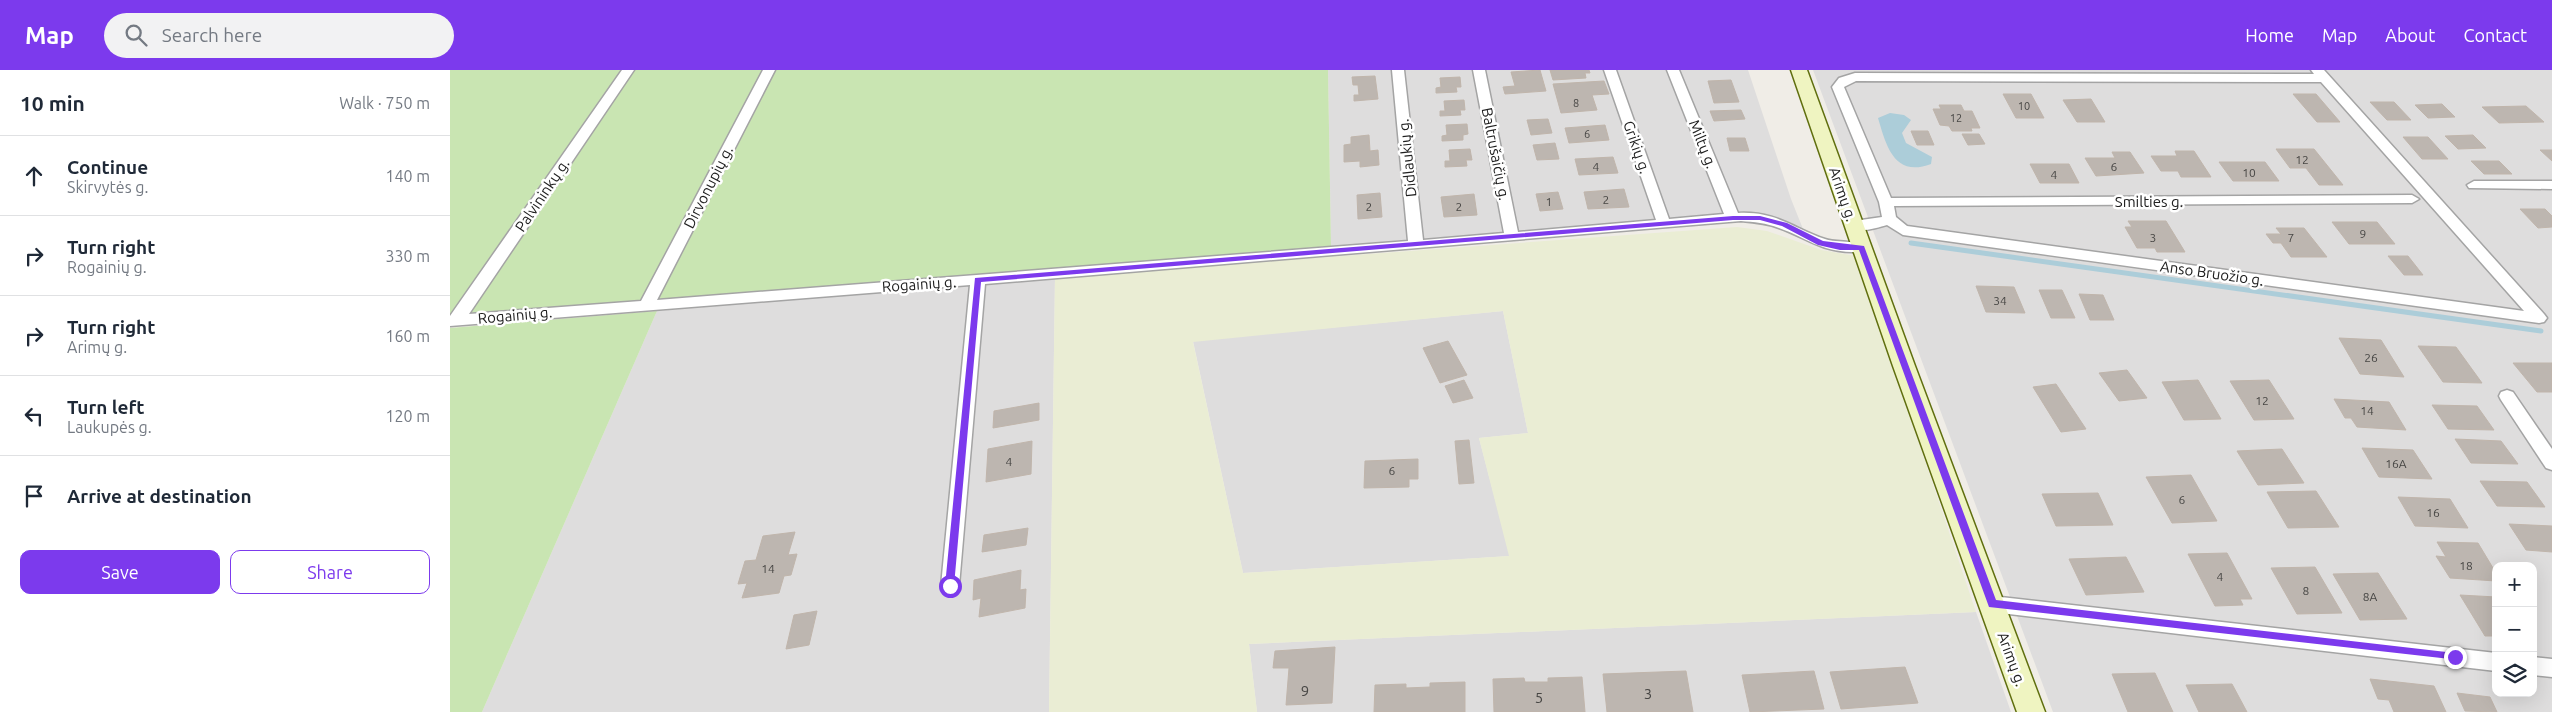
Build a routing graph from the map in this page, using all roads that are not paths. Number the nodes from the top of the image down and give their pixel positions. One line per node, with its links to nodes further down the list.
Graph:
1 (628, 70): 22 (street, Palvininkų g.)
2 (769, 70): 21 (street, Dirvonupių g.)
3 (1398, 70): 18 (street, Didlaukių g.)
4 (1480, 70): 17 (street, Baltrušaičių g.)
5 (1610, 70): 15 (street, Grikių g.)
6 (1673, 70): 13 (street, Miltų g.)
7 (1799, 70): 16 (main road, Arimų g.)
8 (2320, 74): 12 (street); 14 (street, Anso Bruožio g.)
9 (2552, 184): 10 (street)
10 (2474, 185)
11 (2412, 199): 12 (street, Smilties g.)
12 (1886, 202): 14 (street)
13 (1733, 218): 15 (street, Rogainių g.); 19 (street, Rogainių g.)
14 (1888, 219): 16 (street)
15 (1664, 224): 17 (street, Rogainių g.)
16 (1854, 225): 19 (main road, Arimų g.)
17 (1512, 237): 18 (street, Rogainių g.)
18 (1416, 245): 20 (street, Rogainių g.)
19 (1862, 248): 26 (main road, Arimų g.)
20 (978, 280): 21 (street, Rogainių g.); 25 (street)
21 (648, 304): 22 (street, Rogainių g.)
22 (453, 320)
23 (2507, 396): 24 (street)
24 (2552, 463)
25 (950, 586)
26 (1992, 604): 27 (street); 30 (main road, Arimų g.)
27 (2492, 662)
28 (2537, 666): 29 (street)
29 (2552, 668)
30 (2031, 712)

